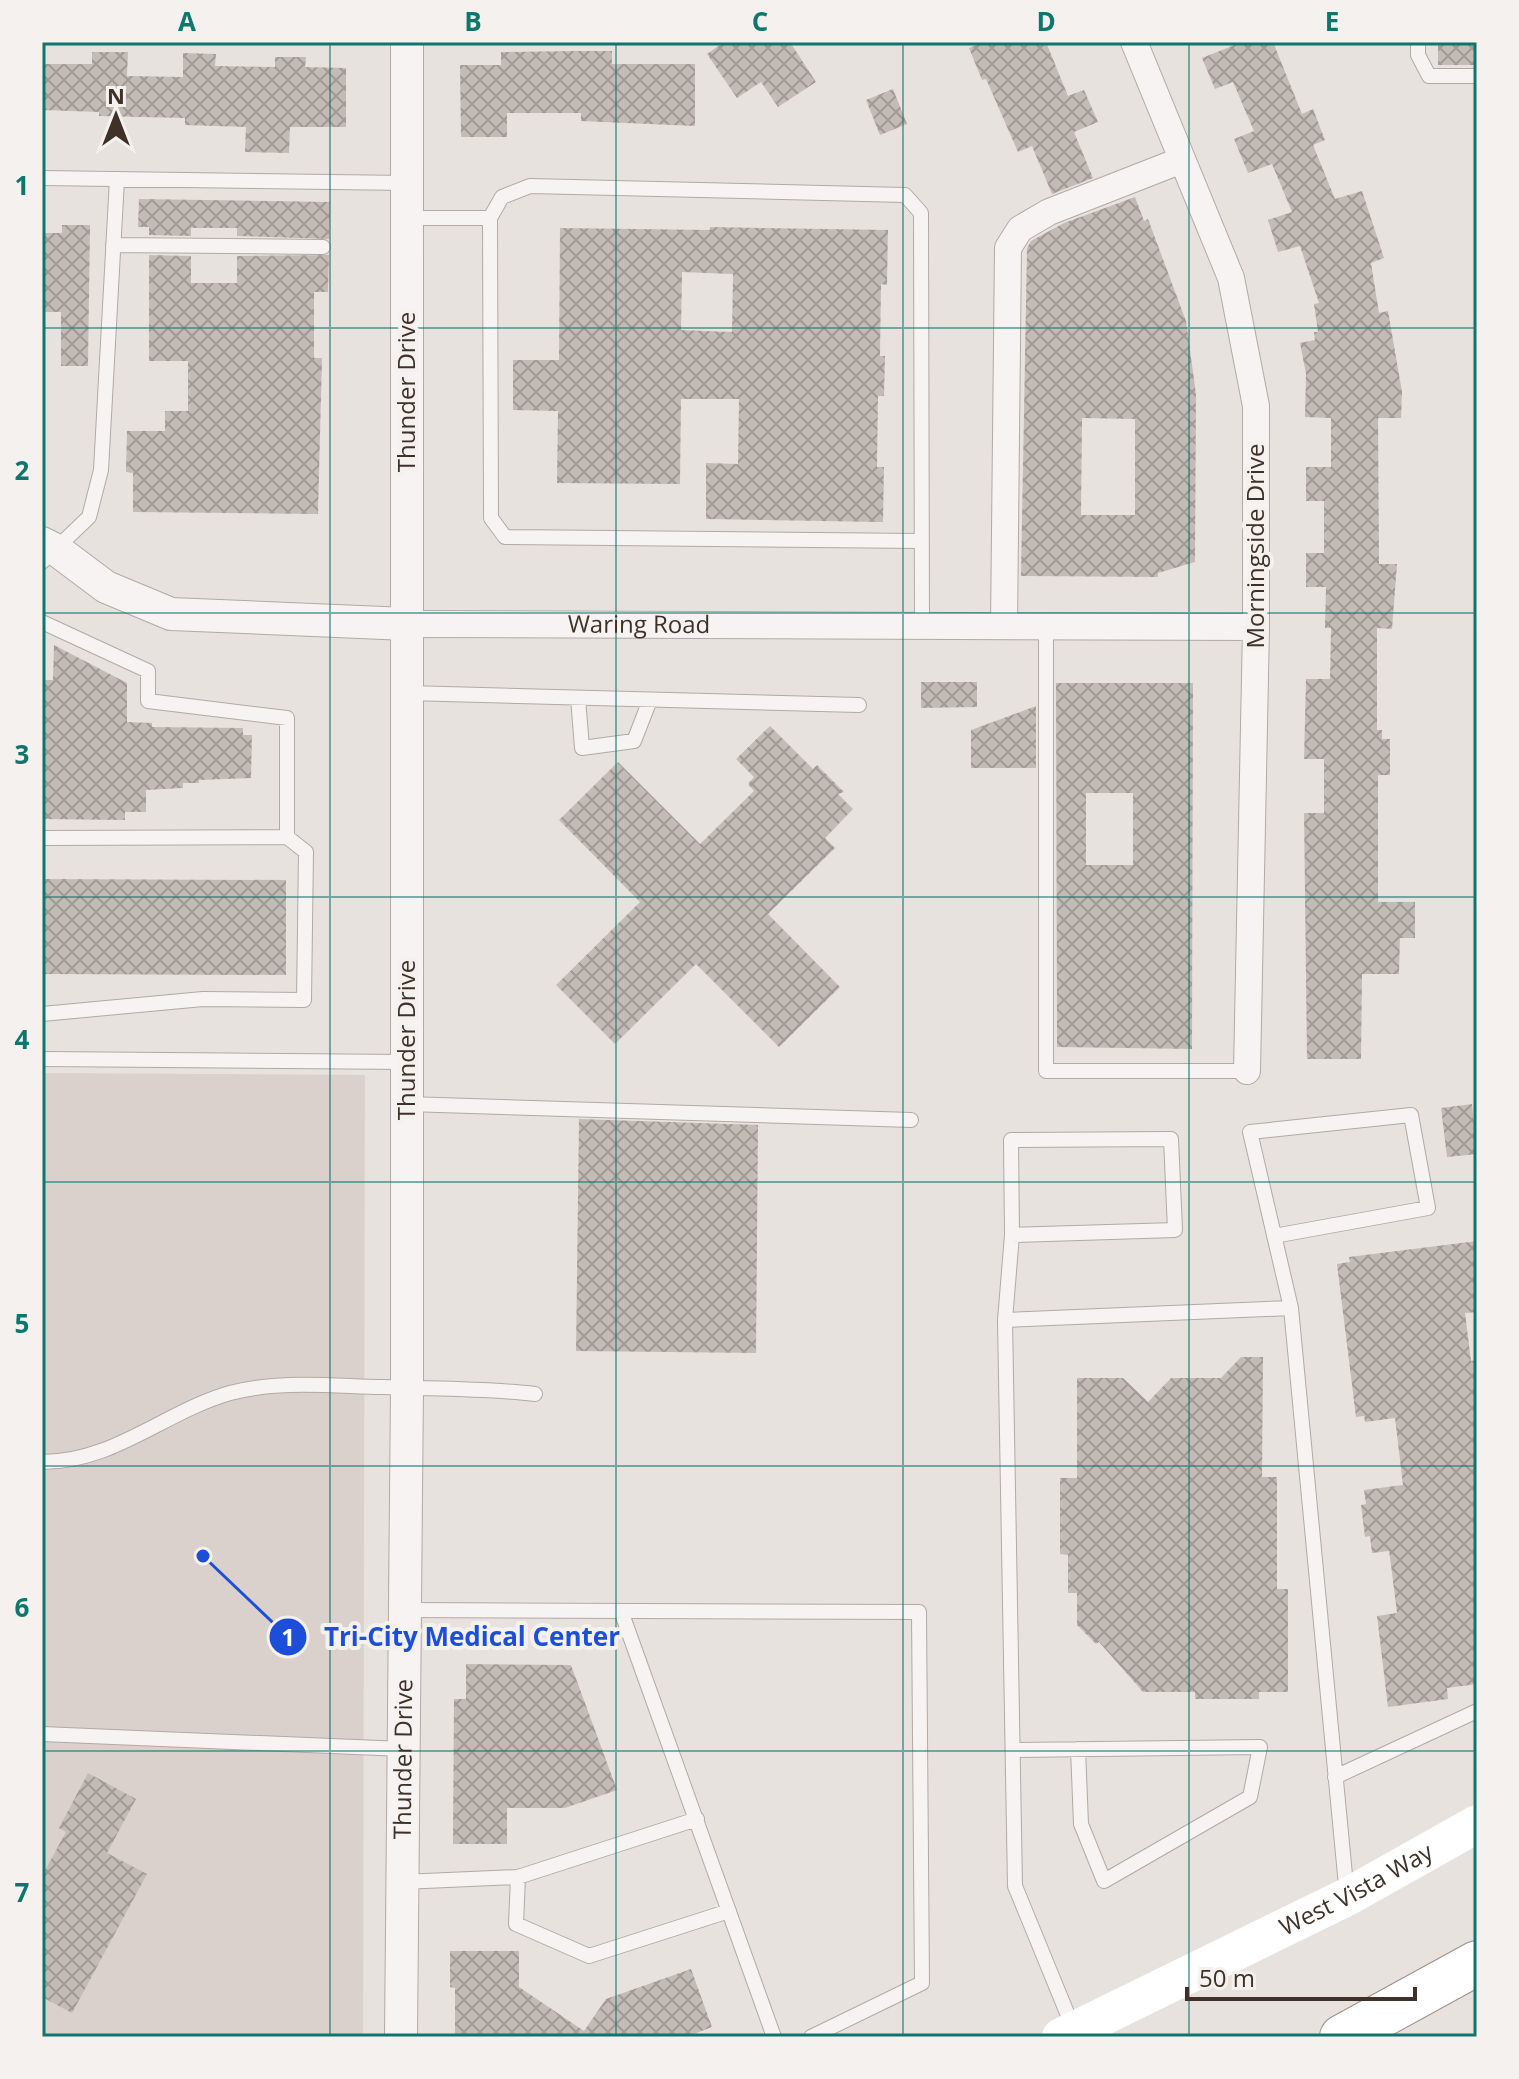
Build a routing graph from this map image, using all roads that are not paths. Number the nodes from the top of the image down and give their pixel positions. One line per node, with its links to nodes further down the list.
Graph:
1 (407, 42): 8 (street, Thunder Drive)
2 (1134, 42): 5 (street, Morningside Drive)
3 (1418, 42): 4 (lane)
4 (1477, 76)
5 (1182, 160): 18 (street); 20 (street, Morningside Drive)
6 (42, 178): 7 (lane)
7 (117, 179): 8 (lane); 11 (lane)
8 (407, 183): 9 (street, Thunder Drive)
9 (407, 218): 10 (lane); 16 (street, Thunder Drive)
10 (490, 218): 13 (lane); 13 (lane)
11 (113, 245): 12 (lane); 14 (lane)
12 (323, 247)
13 (921, 541): 17 (lane)
14 (47, 552): 16 (street, Waring Road)
15 (42, 622): 25 (lane)
16 (407, 624): 17 (street, Waring Road); 21 (street, Thunder Drive)
17 (922, 625): 18 (street, Waring Road)
18 (1004, 626): 19 (street, Waring Road)
19 (1046, 626): 20 (street, Waring Road); 30 (lane)
20 (1256, 627): 30 (street, Morningside Drive)
21 (407, 693): 22 (lane); 29 (street, Thunder Drive)
22 (578, 698): 23 (lane); 23 (lane)
23 (650, 700): 24 (lane)
24 (859, 705)
25 (287, 837): 26 (lane); 27 (lane)
26 (42, 838)
27 (42, 1014)
28 (42, 1059): 29 (lane)
29 (407, 1062): 31 (street, Thunder Drive)
30 (1247, 1071)
31 (407, 1104): 32 (lane); 37 (street, Thunder Drive)
32 (911, 1120)
33 (1012, 1235): 33 (lane); 36 (lane)
34 (1274, 1236): 34 (lane); 35 (lane)
35 (1291, 1308): 36 (lane); 47 (lane)
36 (1005, 1320): 46 (lane)
37 (407, 1388): 38 (lane); 39 (lane); 40 (street, Thunder Drive)
38 (535, 1394)
39 (42, 1462)
40 (405, 1610): 41 (lane); 44 (street, Thunder Drive)
41 (621, 1611): 48 (lane); 58 (lane)
42 (1477, 1711): 47 (lane)
43 (42, 1735): 44 (lane)
44 (403, 1749): 51 (street, Thunder Drive)
45 (1078, 1749): 45 (lane); 46 (lane)
46 (1013, 1750): 55 (lane)
47 (1335, 1777): 52 (lane)
48 (697, 1819): 50 (lane); 53 (lane)
49 (1477, 1824): 52 (main road, West Vista Way)
50 (518, 1877): 51 (lane); 53 (lane)
51 (402, 1882): 56 (street, Thunder Drive)
52 (1347, 1897): 55 (main road, West Vista Way)
53 (729, 1911): 57 (lane)
54 (1477, 1963): 59 (highway)
55 (1067, 2034)
56 (401, 2037)
57 (774, 2037)
58 (811, 2037)
59 (1342, 2037)

